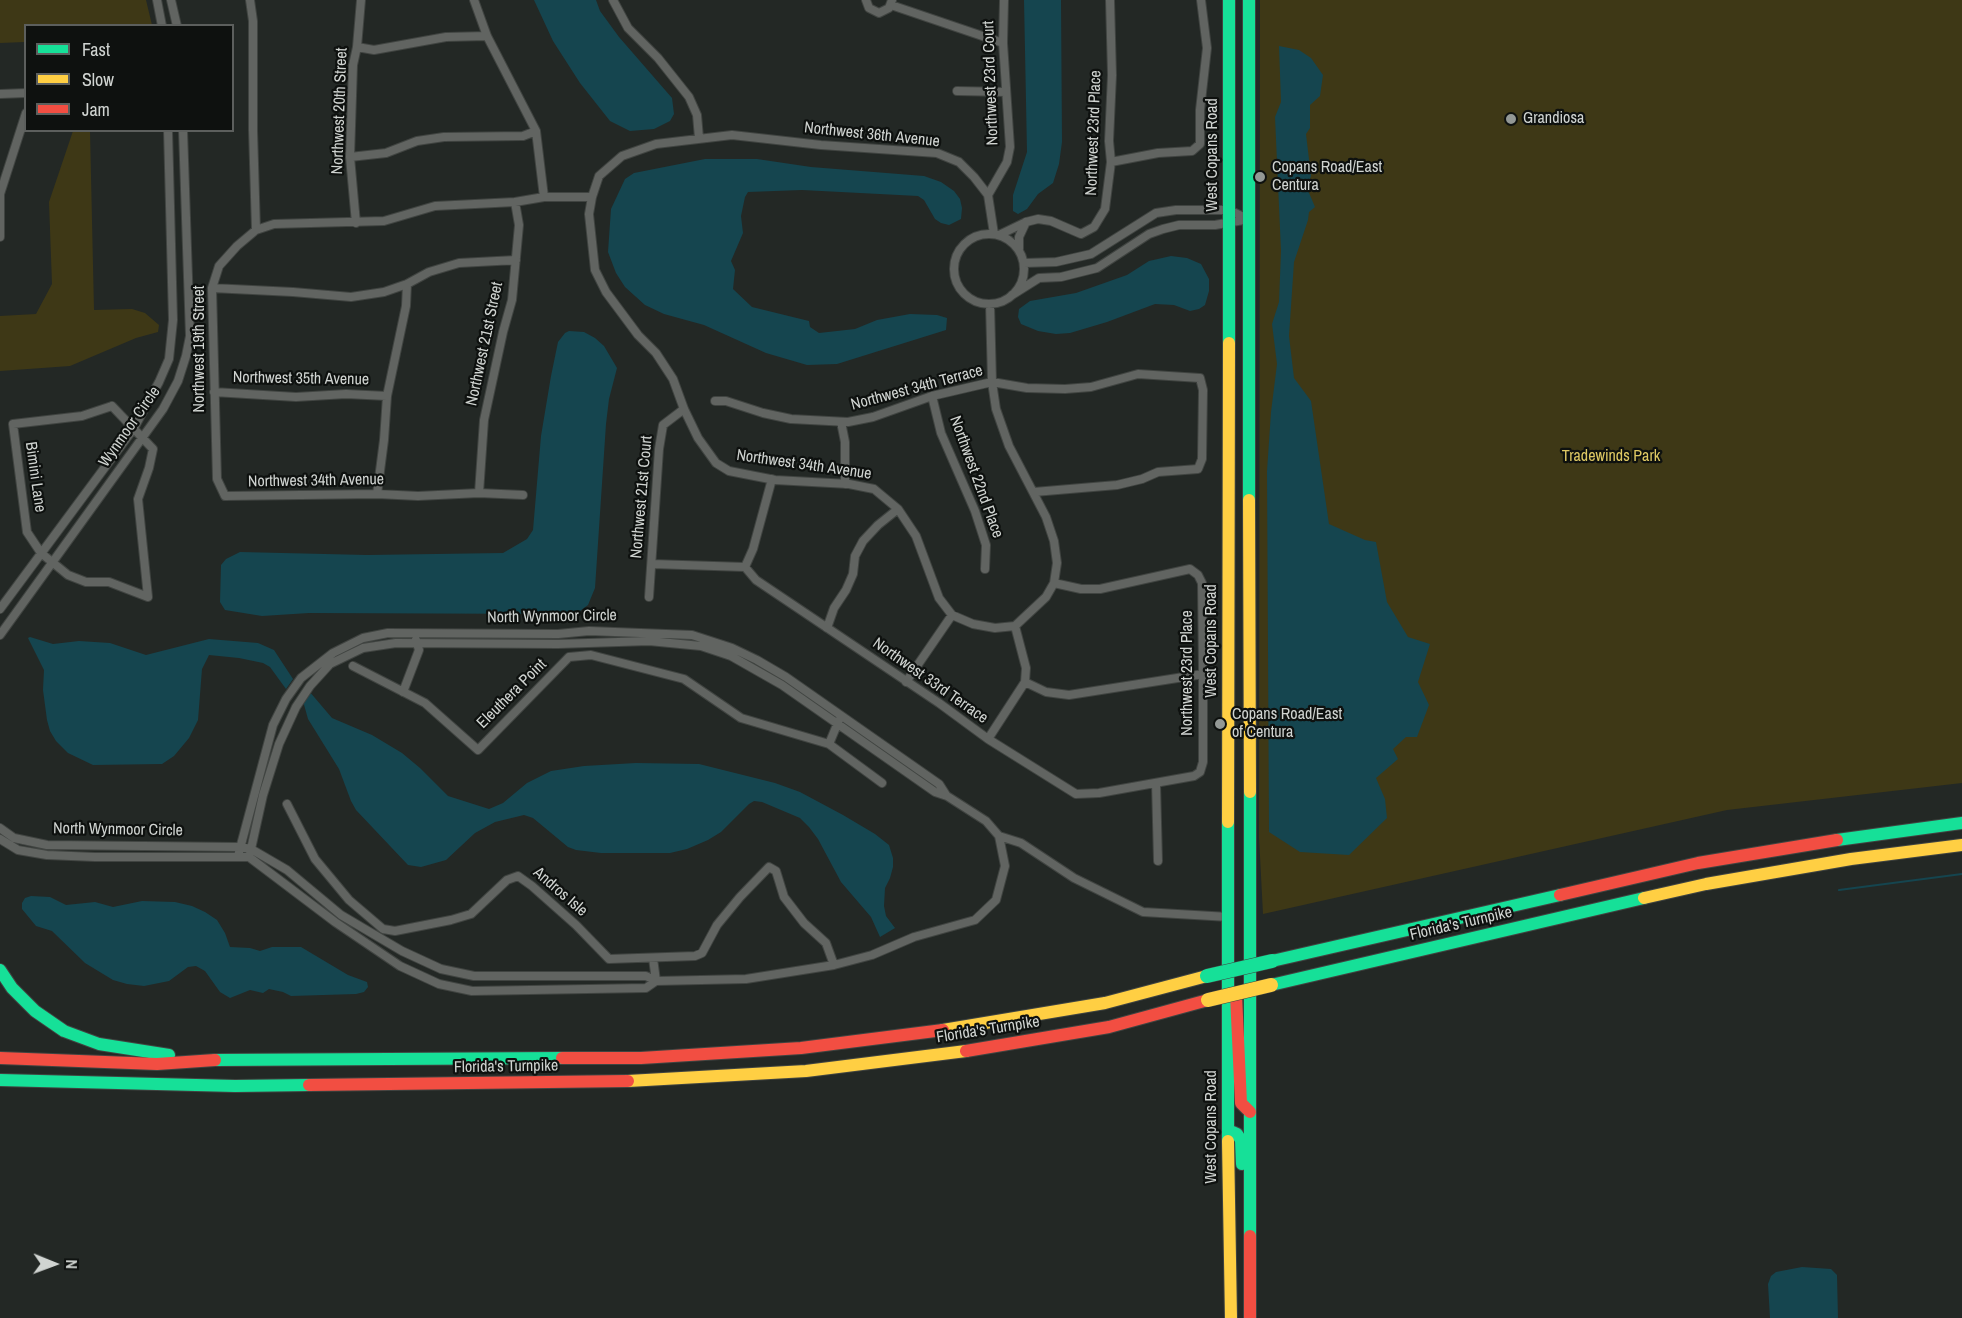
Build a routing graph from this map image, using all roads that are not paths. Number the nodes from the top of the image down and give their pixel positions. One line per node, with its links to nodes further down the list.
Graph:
1 (157, 0): 14 (street)
2 (171, 0): 15 (street)
3 (250, 0): 40 (street)
4 (361, 0): 18 (street, Northwest 20th Street)
5 (474, 0): 16 (street)
6 (613, 0): 27 (street)
7 (866, 0): 13 (street)
8 (1004, 0): 17 (street, Northwest 23rd Court)
9 (1110, 0): 29 (street, Northwest 23rd Place)
10 (1201, 0): 29 (street)
11 (1229, 0): 35 (main road, West Copans Road)
12 (1248, 0): 36 (main road)
13 (891, 2): 17 (street)
14 (162, 24)
15 (177, 24)
16 (487, 36): 18 (street); 24 (street)
17 (1003, 43): 20 (street, Northwest 23rd Court)
18 (357, 47): 28 (street, Northwest 20th Street)
19 (957, 91): 20 (street)
20 (1006, 92): 30 (street, Northwest 23rd Court)
21 (24, 93): 22 (street)
22 (0, 94)
23 (24, 119): 42 (street)
24 (536, 131): 28 (street); 31 (street)
25 (168, 132): 59 (street, Wynmoor Circle)
26 (183, 132): 60 (street, Wynmoor Circle)
27 (699, 138): 30 (street, Northwest 36th Avenue); 32 (street)
28 (350, 157): 38 (street, Northwest 20th Street)
29 (1111, 162): 37 (street, Northwest 23rd Place)
30 (988, 195): 41 (street)
31 (544, 197): 32 (street); 33 (street)
32 (592, 197): 57 (street, Northwest 34th Avenue)
33 (515, 202): 38 (street); 45 (street, Northwest 21st Street)
34 (1156, 213): 35 (street); 39 (street); 44 (street)
35 (1229, 217): 36 (street); 36 (street); 39 (street); 90 (main road, West Copans Road)
36 (1248, 219): 91 (main road)
37 (1026, 222): 41 (street, Northwest 23rd Place); 43 (street)
38 (356, 223): 40 (street)
39 (1163, 229): 47 (street)
40 (256, 230): 49 (street, Northwest 19th Street)
41 (996, 235): 43 (street); 51 (street)
42 (0, 237)
43 (1020, 252): 46 (street)
44 (1076, 258): 46 (street); 47 (street)
45 (516, 260): 48 (street); 64 (street, Northwest 21st Street)
46 (1024, 263): 50 (street)
47 (1077, 273): 50 (street)
48 (407, 284): 49 (street); 54 (street)
49 (212, 288): 53 (street, Northwest 19th Street)
50 (1012, 296): 51 (street)
51 (990, 304): 52 (street)
52 (992, 382): 55 (street, Northwest 34th Terrace); 63 (street); 63 (street, Northwest 34th Terrace)
53 (214, 392): 54 (street, Northwest 35th Avenue); 67 (street, Northwest 19th Street)
54 (387, 396): 65 (street)
55 (932, 396): 58 (street, Northwest 34th Terrace); 73 (street, Northwest 22nd Place)
56 (715, 401): 58 (street, Northwest 34th Terrace)
57 (684, 409): 61 (street, Northwest 34th Avenue); 71 (street, Northwest 21st Court)
58 (841, 422): 62 (street)
59 (134, 428): 60 (street); 69 (street, Wynmoor Circle); 69 (street, Bimini Lane)
60 (142, 438): 70 (street, Wynmoor Circle); 70 (street)
61 (772, 479): 62 (street, Northwest 34th Avenue); 72 (street)
62 (845, 484): 68 (street, Northwest 34th Avenue)
63 (1034, 492): 74 (street)
64 (479, 493): 65 (street, Northwest 34th Avenue); 66 (street, Northwest 34th Avenue)
65 (377, 494): 67 (street, Northwest 34th Avenue)
66 (523, 495)
67 (225, 496)
68 (898, 509): 77 (street, Northwest 34th Avenue); 79 (street)
69 (41, 553): 70 (street); 76 (street, Wynmoor Circle)
70 (52, 562): 81 (street, Wynmoor Circle)
71 (651, 564): 72 (street); 75 (street, Northwest 21st Court)
72 (745, 567): 79 (street, Northwest 33rd Terrace)
73 (985, 569)
74 (1054, 584): 78 (street); 86 (street, Northwest 23rd Place)
75 (649, 597)
76 (0, 609)
77 (952, 615): 78 (street); 87 (street)
78 (1015, 626): 88 (street)
79 (827, 628): 87 (street, Northwest 33rd Terrace)
80 (589, 631): 82 (street, North Wynmoor Circle); 83 (street); 92 (street, North Wynmoor Circle)
81 (0, 635)
82 (415, 638): 83 (street, North Wynmoor Circle); 89 (street); 104 (street, North Wynmoor Circle); 105 (street, North Wynmoor Circle)
83 (591, 641): 84 (street); 92 (street, North Wynmoor Circle)
84 (591, 655): 89 (street, Eleuthera Point); 94 (street)
85 (352, 666): 89 (street, Eleuthera Point)
86 (1203, 674): 88 (street); 95 (street, Northwest 23rd Place)
87 (906, 682): 93 (street, Northwest 33rd Terrace)
88 (1025, 682): 93 (street)
89 (403, 692)
90 (1229, 698): 91 (main road); 110 (main road, West Copans Road)
91 (1249, 698): 121 (main road)
92 (839, 720): 94 (street); 101 (street, North Wynmoor Circle)
93 (988, 739): 97 (street, Northwest 33rd Terrace)
94 (829, 744): 96 (street)
95 (1200, 772): 97 (street, Northwest 33rd Terrace)
96 (882, 783)
97 (1156, 783): 107 (street)
98 (286, 804): 108 (street, Andros Isle)
99 (1962, 823): 117 (main road, Florida's Turnpike, bridge)
100 (0, 828): 104 (street, North Wynmoor Circle)
101 (999, 836): 110 (street); 113 (street, North Wynmoor Circle)
102 (0, 839): 106 (street, North Wynmoor Circle)
103 (1962, 845): 119 (main road, Florida's Turnpike, bridge)
104 (240, 847): 105 (street, North Wynmoor Circle); 106 (street, North Wynmoor Circle)
105 (250, 853): 106 (street, North Wynmoor Circle); 109 (street, North Wynmoor Circle); 111 (street, North Wynmoor Circle)
106 (238, 856)
107 (1158, 861)
108 (353, 903): 109 (street); 112 (street, Andros Isle)
109 (341, 915): 111 (street); 115 (street, North Wynmoor Circle)
110 (1228, 917): 121 (main road); 122 (main road, West Copans Road)
111 (335, 922): 115 (street, North Wynmoor Circle)
112 (653, 958): 113 (street, Andros Isle); 115 (street)
113 (834, 965): 115 (street, North Wynmoor Circle)
114 (0, 970): 117 (main road)
115 (656, 981)
116 (0, 1058): 117 (main road, Florida's Turnpike)
117 (207, 1060)
118 (0, 1080): 119 (main road, Florida's Turnpike)
119 (37, 1082): 120 (main road)
120 (0, 1085)
121 (1250, 1112): 123 (main road)
122 (1228, 1130): 123 (main road); 124 (main road, West Copans Road)
123 (1251, 1209): 125 (main road)
124 (1231, 1318)
125 (1250, 1318)

